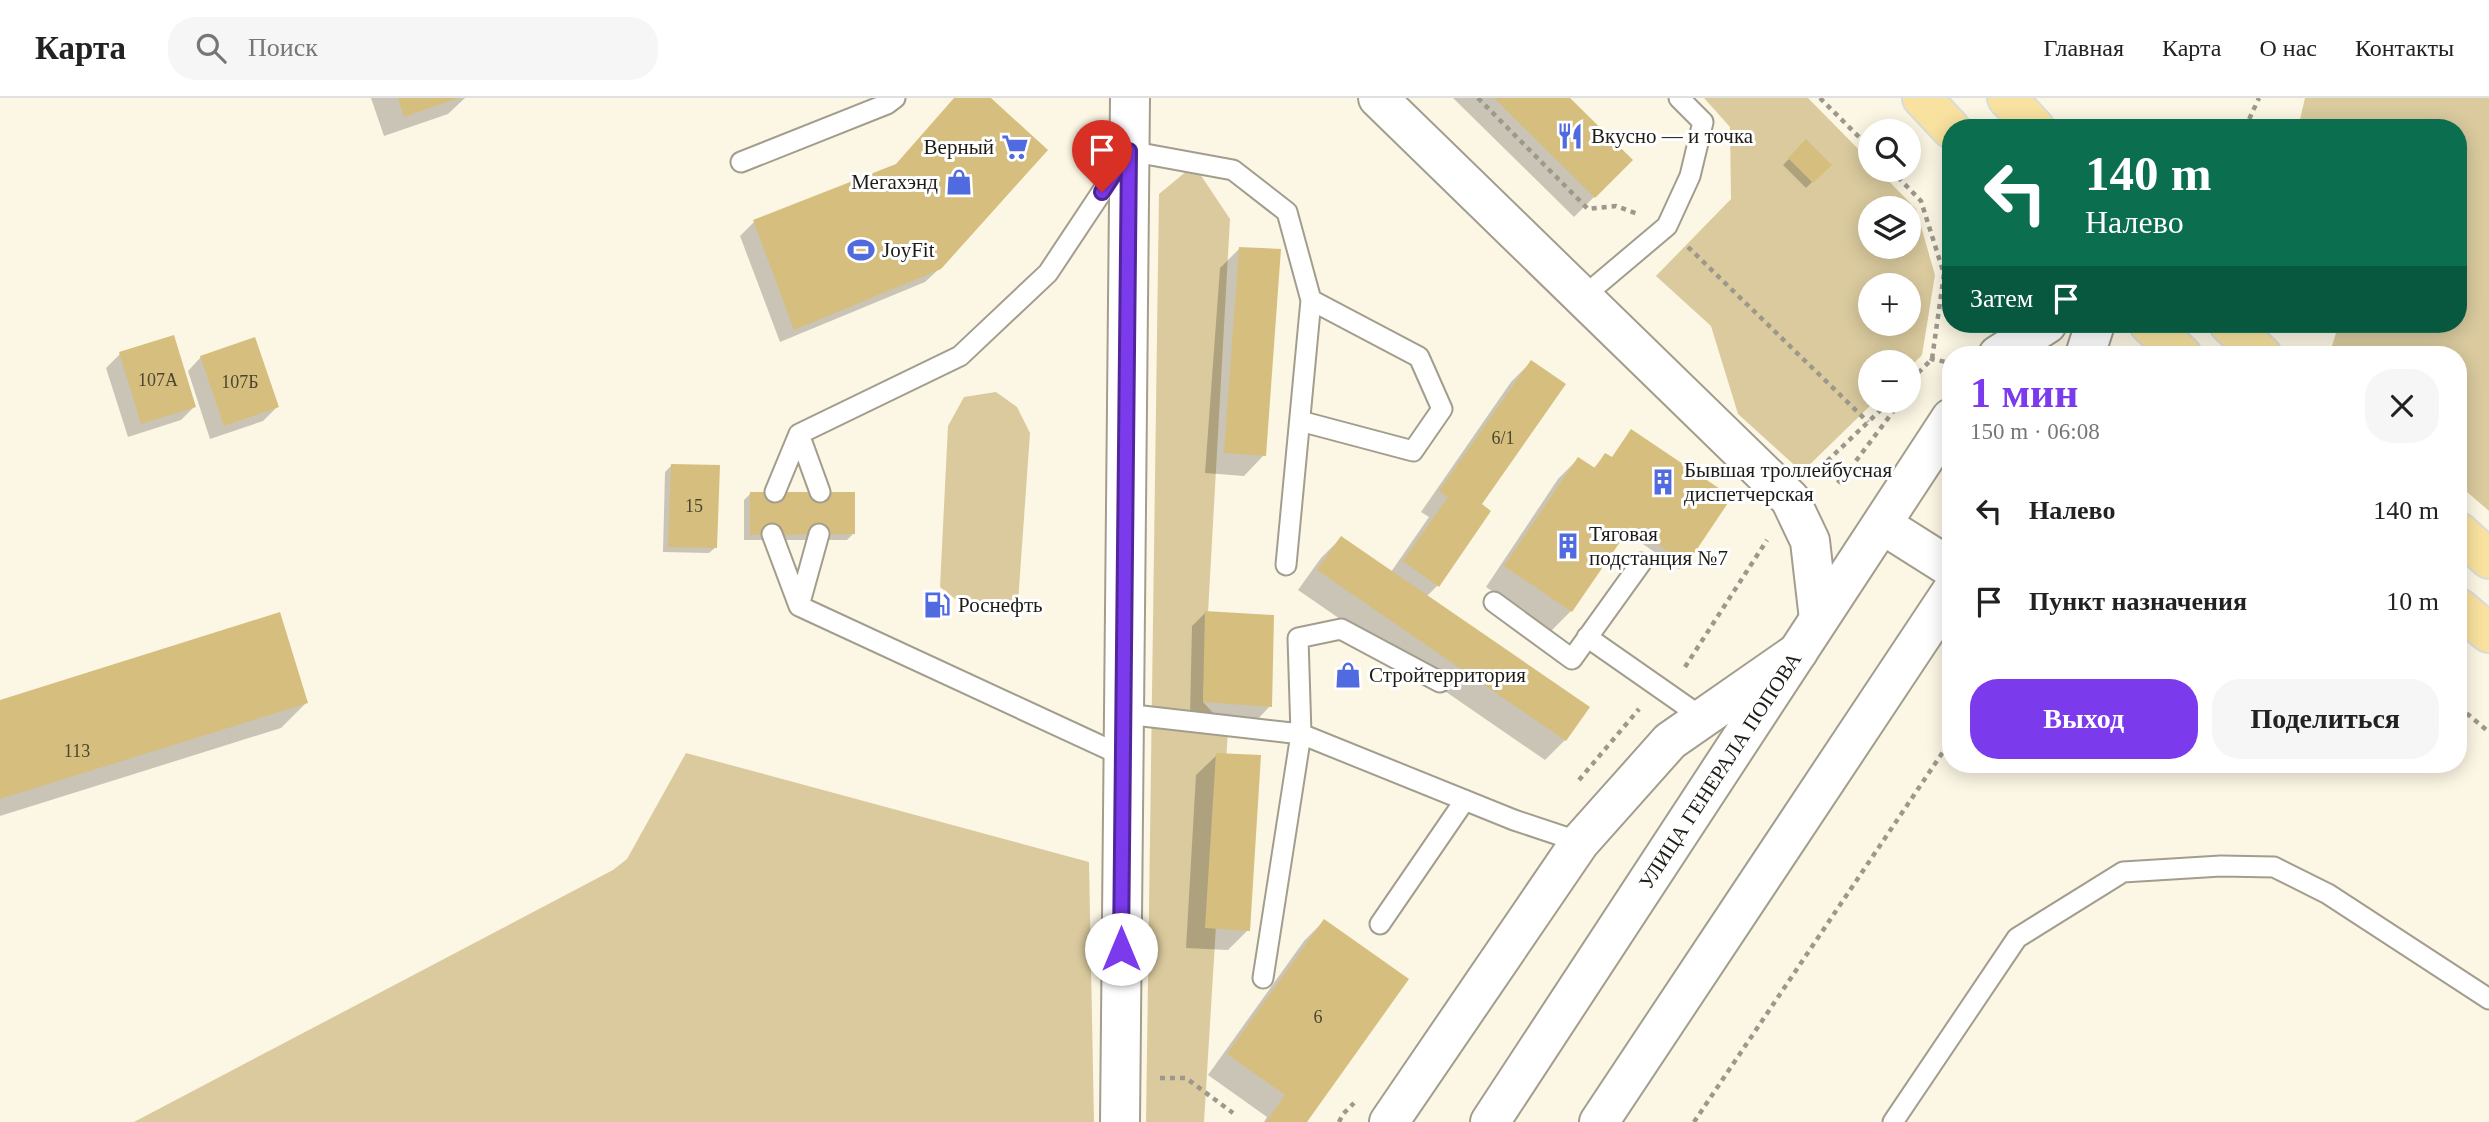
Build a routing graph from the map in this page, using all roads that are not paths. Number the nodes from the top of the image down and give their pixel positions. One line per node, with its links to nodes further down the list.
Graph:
1 (895, 98): 10 (lane)
2 (1129, 98): 9 (street)
3 (1378, 98): 11 (street)
4 (1679, 98): 11 (lane)
5 (1922, 98): 8 (main road)
6 (2007, 98): 7 (main road)
7 (2027, 119)
8 (1942, 120)
9 (1129, 151): 12 (lane); 21 (lane); 41 (street)
10 (741, 162)
11 (1584, 296): 36 (street)
12 (1311, 300): 19 (lane); 19 (lane)
13 (2033, 333): 16 (street)
14 (2159, 333): 17 (main road)
15 (2239, 333): 18 (main road)
16 (2013, 346)
17 (2172, 346)
18 (2252, 346)
19 (1300, 421): 31 (lane)
20 (1942, 432): 24 (street, УЛИЦА ГЕНЕРАЛА ПОПОВА)
21 (799, 434): 22 (lane); 23 (lane)
22 (775, 492)
23 (820, 492)
24 (1882, 524): 30 (street); 36 (street, УЛИЦА ГЕНЕРАЛА ПОПОВА)
25 (772, 534): 33 (lane)
26 (819, 534): 33 (lane)
27 (2467, 539): 28 (main road)
28 (2489, 559)
29 (1641, 562): 38 (lane)
30 (1942, 562)
31 (1286, 565)
32 (1494, 602): 38 (lane)
33 (799, 606): 44 (lane)
34 (1942, 606): 53 (street)
35 (2467, 615): 37 (main road)
36 (1819, 619): 39 (street, УЛИЦА ГЕНЕРАЛА ПОПОВА)
37 (2489, 633)
38 (1587, 638): 42 (lane)
39 (1798, 652): 42 (street); 52 (street, УЛИЦА ГЕНЕРАЛА ПОПОВА)
40 (1440, 682): 43 (lane)
41 (1125, 714): 43 (lane); 44 (street)
42 (1703, 718): 46 (street)
43 (1301, 734): 45 (lane); 48 (lane)
44 (1123, 756): 50 (street)
45 (1465, 800): 46 (lane); 47 (lane)
46 (1580, 842): 51 (street)
47 (1380, 924)
48 (1263, 978)
49 (2489, 999): 54 (lane)
50 (1120, 1122)
51 (1389, 1122)
52 (1490, 1122)
53 (1599, 1122)
54 (1893, 1122)

